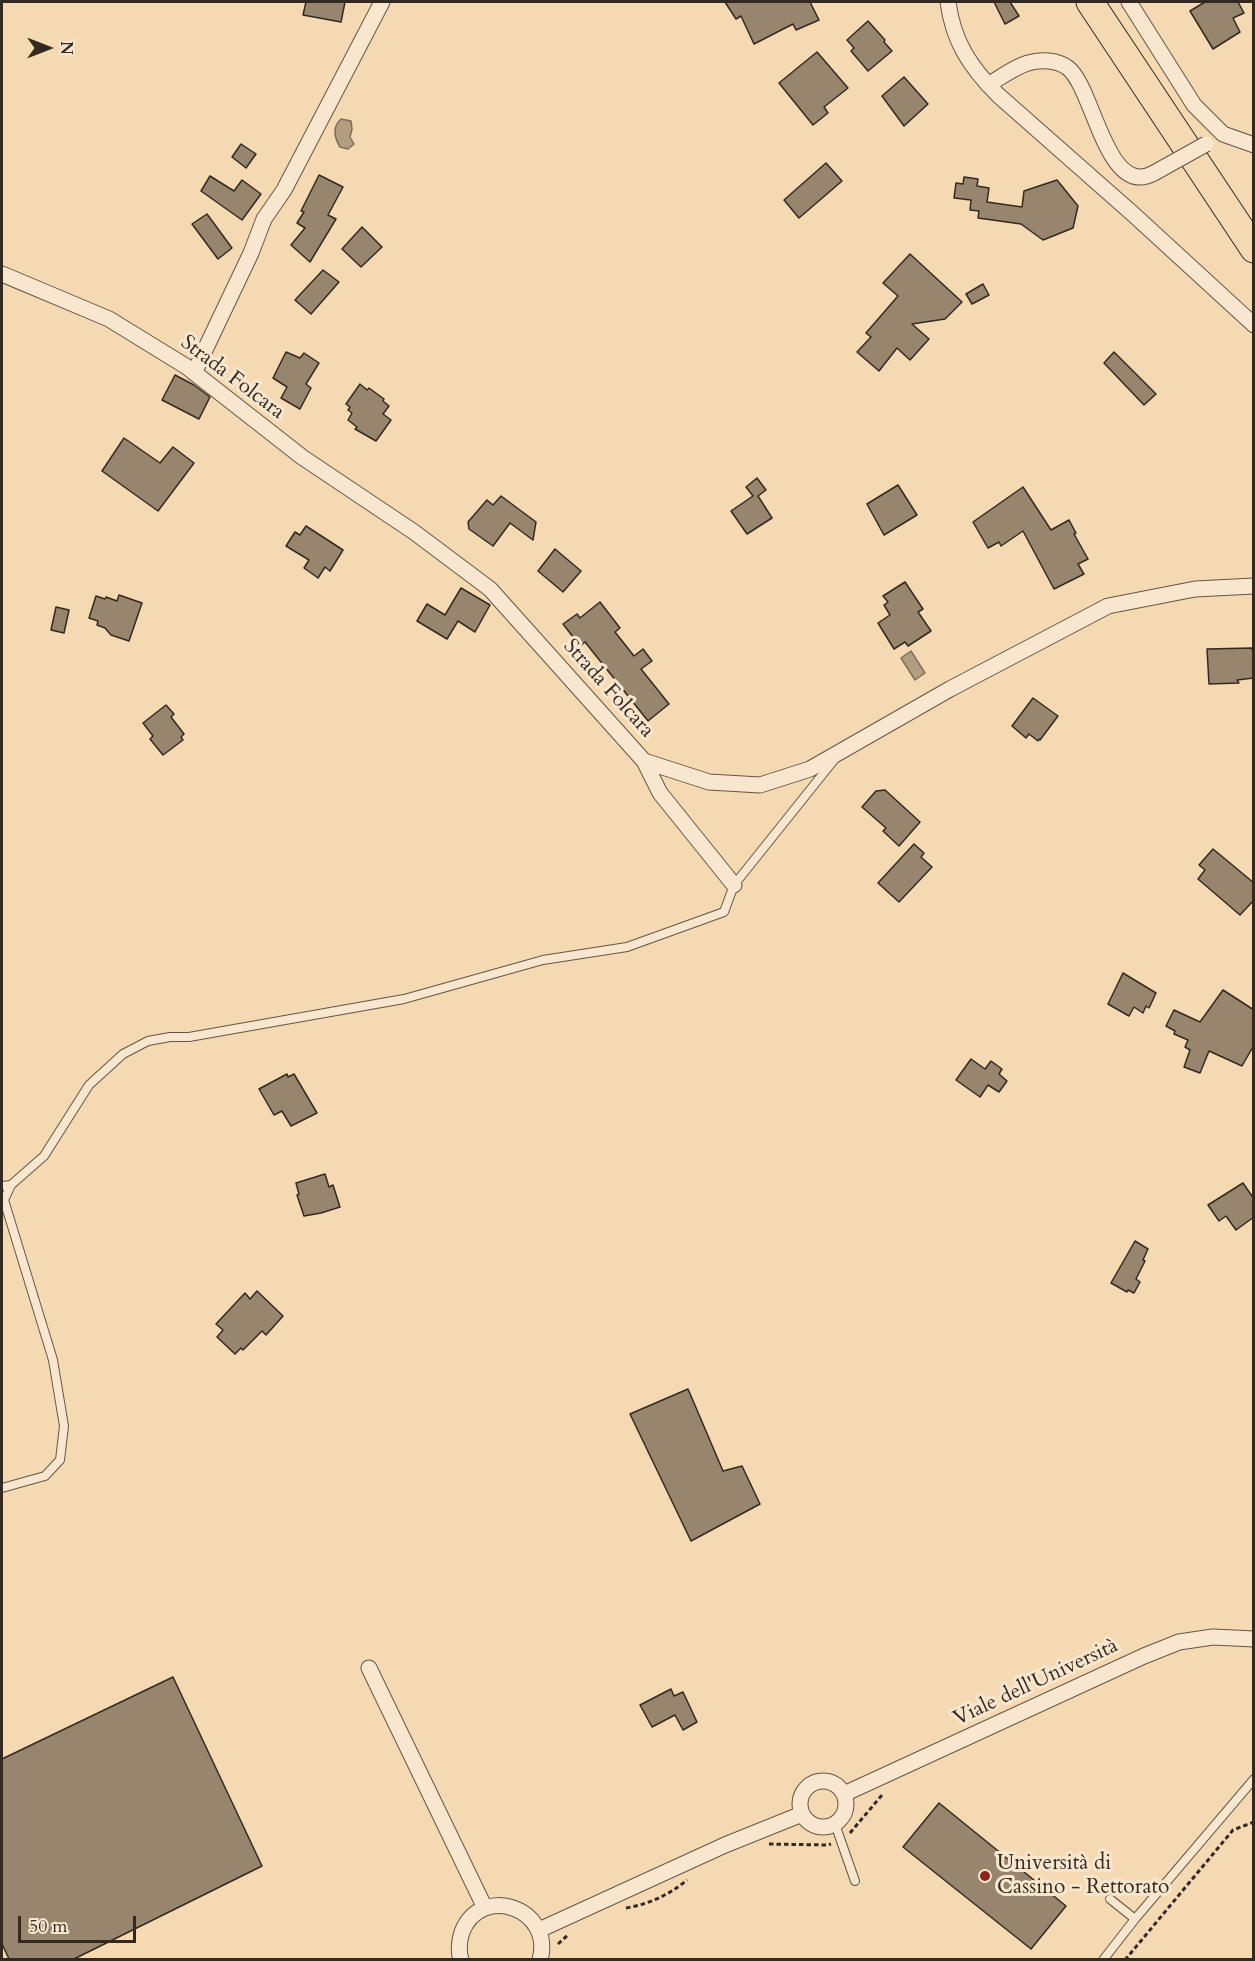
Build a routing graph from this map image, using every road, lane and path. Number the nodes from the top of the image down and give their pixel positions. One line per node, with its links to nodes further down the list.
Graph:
1 (382, 2): 11 (street)
2 (948, 2): 5 (street)
3 (1090, 2): 8 (highway)
4 (1129, 2): 6 (street)
5 (988, 85): 6 (street, bridge); 10 (street)
6 (1223, 134): 7 (street)
7 (1254, 145)
8 (1254, 249)
9 (2, 274): 11 (street, Strada Folcara)
10 (1254, 325)
11 (194, 373): 14 (street, Strada Folcara)
12 (1254, 586): 13 (street, Strada Folcara)
13 (840, 752): 14 (street, Strada Folcara); 15 (lane)
14 (644, 761): 15 (street)
15 (734, 885): 16 (lane)
16 (11, 1185): 17 (lane); 18 (lane)
17 (2, 1186)
18 (2, 1488)
19 (1254, 1638): 22 (street, Viale dell'Università)
20 (369, 1668): 33 (street)
21 (1254, 1779): 35 (lane)
22 (844, 1794): 24 (street); 26 (street)
23 (883, 1794): 27 (path)
24 (802, 1814): 26 (street); 36 (street)
25 (1254, 1822): 42 (path)
26 (835, 1824): 31 (lane)
27 (848, 1836)
28 (762, 1844): 29 (path)
29 (828, 1845)
30 (689, 1878): 34 (path)
31 (855, 1881)
32 (1110, 1899): 35 (lane)
33 (485, 1908): 36 (street); 39 (street)
34 (622, 1909)
35 (1135, 1918): 41 (lane)
36 (539, 1930): 40 (street)
37 (568, 1935): 38 (path)
38 (554, 1951)
39 (457, 1957)
40 (540, 1959)
41 (1103, 1959)
42 (1125, 1959)

